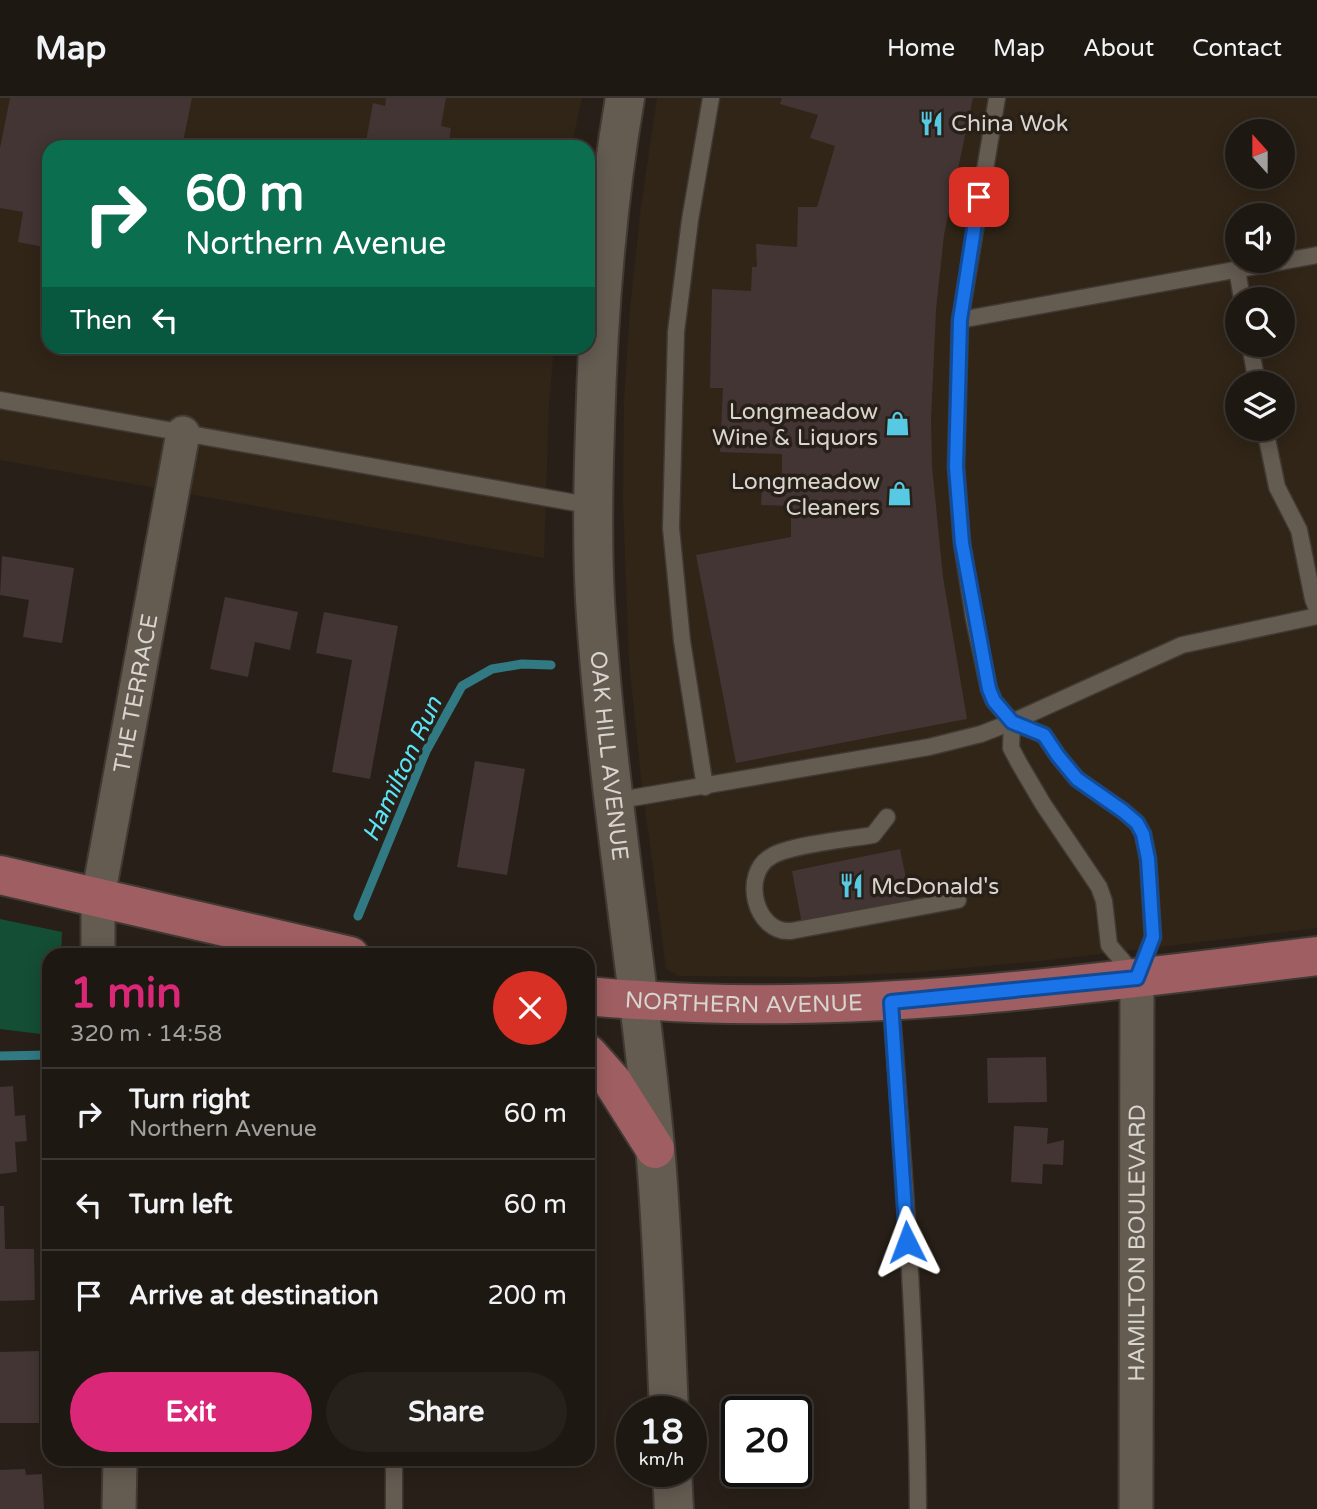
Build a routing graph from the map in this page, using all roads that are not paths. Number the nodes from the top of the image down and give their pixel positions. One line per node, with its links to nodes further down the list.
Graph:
1 (625, 98): 11 (street, OAK HILL AVENUE)
2 (711, 98): 15 (lane)
3 (997, 98): 7 (lane)
4 (1317, 255): 5 (lane)
5 (1295, 259)
6 (1225, 271): 7 (lane)
7 (960, 320): 14 (lane)
8 (0, 400): 9 (lane)
9 (183, 433): 11 (lane); 19 (street, THE TERRACE)
10 (1268, 441): 12 (lane)
11 (593, 506): 16 (street, OAK HILL AVENUE)
12 (1317, 609)
13 (1317, 616): 14 (lane)
14 (1012, 722): 15 (lane); 24 (lane); 24 (lane)
15 (705, 787): 16 (lane)
16 (614, 801): 26 (street, OAK HILL AVENUE)
17 (887, 817): 20 (lane)
18 (0, 876): 19 (main road)
19 (99, 897): 21 (street, THE TERRACE); 22 (main road)
20 (958, 900)
21 (98, 948)
22 (316, 948)
23 (1317, 956): 24 (main road, NORTHERN AVENUE)
24 (1137, 978): 27 (main road, NORTHERN AVENUE); 38 (street, HAMILTON BOULEVARD)
25 (595, 997): 26 (main road, NORTHERN AVENUE)
26 (639, 1001): 27 (main road, NORTHERN AVENUE); 29 (street, OAK HILL AVENUE)
27 (891, 1002): 37 (lane)
28 (595, 1062): 29 (main road)
29 (655, 1149): 30 (street, OAK HILL AVENUE)
30 (668, 1396)
31 (120, 1466): 34 (street)
32 (394, 1466): 35 (lane)
33 (673, 1487): 36 (street)
34 (119, 1509)
35 (394, 1509)
36 (674, 1509)
37 (918, 1509)
38 (1136, 1509)

